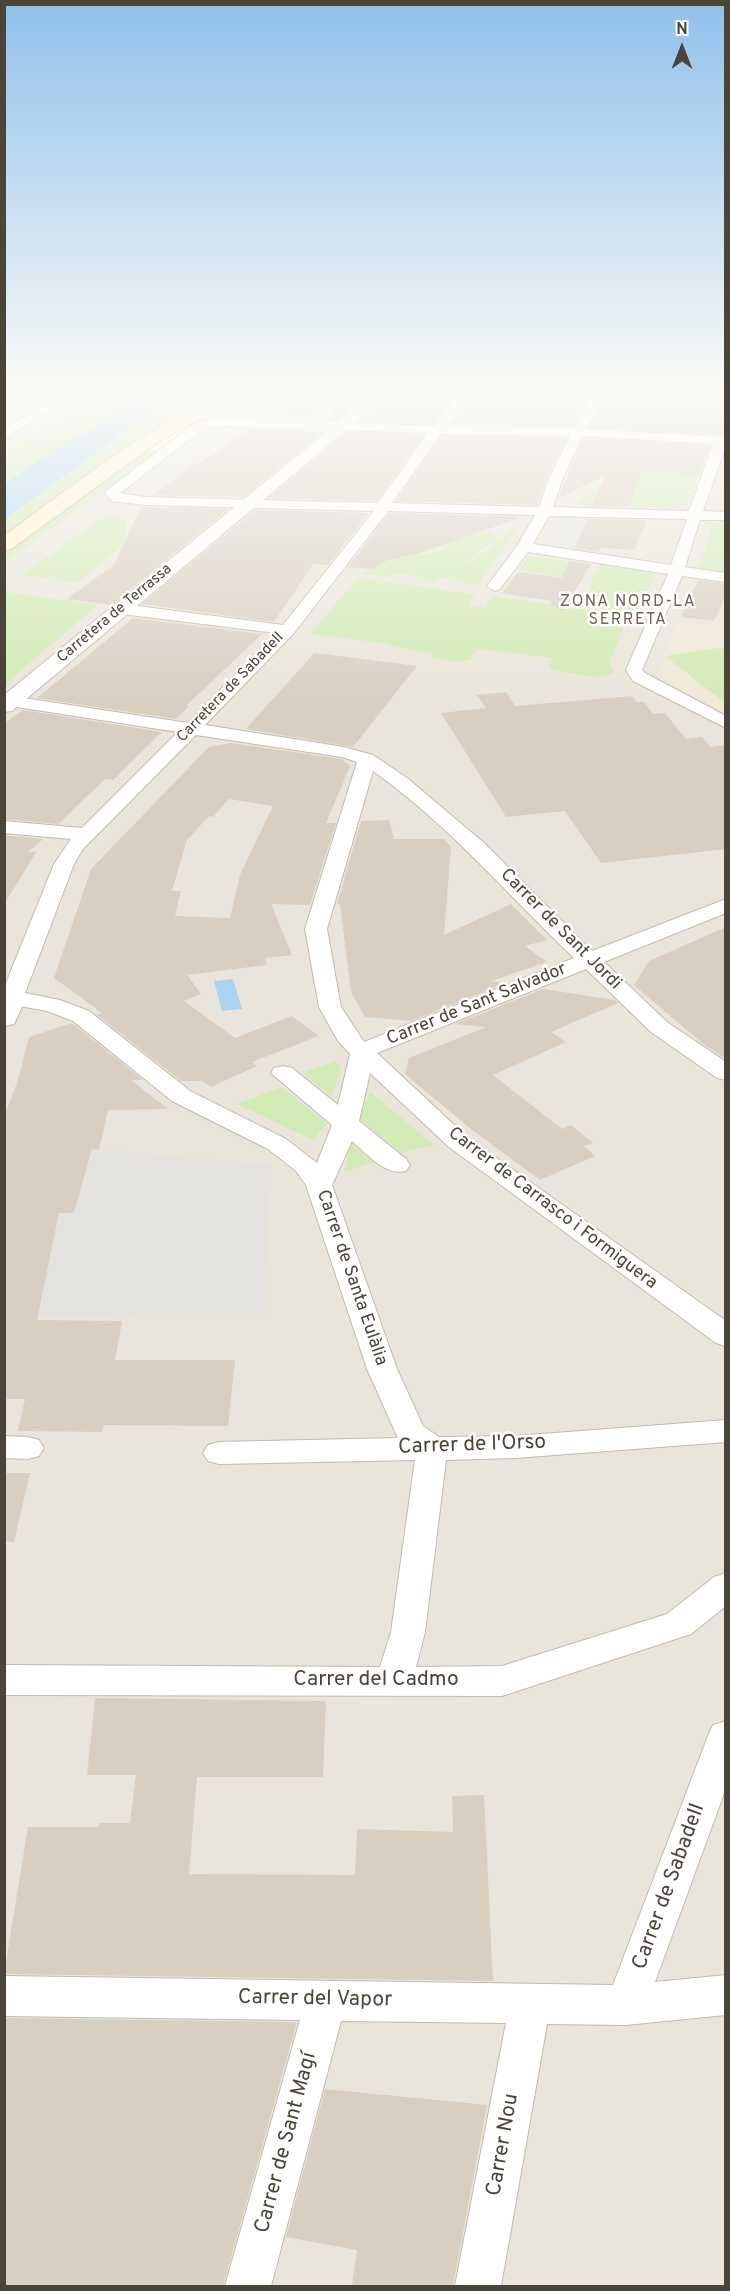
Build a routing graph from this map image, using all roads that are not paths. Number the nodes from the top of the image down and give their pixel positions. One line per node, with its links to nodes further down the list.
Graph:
1 (78, 492): 12 (main road)
2 (113, 492): 7 (street)
3 (261, 492): 7 (street, Carretera de Terrassa)
4 (391, 492): 8 (street, Carretera de Sabadell)
5 (551, 492): 9 (street)
6 (705, 492): 10 (street)
7 (247, 503): 8 (street); 17 (street, Carretera de Terrassa)
8 (384, 506): 9 (street); 18 (street, Carretera de Sabadell)
9 (545, 510): 10 (street); 13 (street)
10 (696, 516): 11 (street); 14 (street)
11 (726, 516)
12 (4, 545)
13 (524, 547): 14 (street); 16 (street)
14 (677, 571): 15 (street); 20 (street)
15 (726, 578)
16 (495, 586)
17 (122, 609): 18 (street); 19 (street, Carretera de Terrassa)
18 (288, 630): 21 (street, Carretera de Sabadell)
19 (6, 702): 21 (street, Carrer de Sant Jordi)
20 (726, 723)
21 (193, 728): 22 (street, Carrer de Sant Jordi); 24 (street, Carretera de Sabadell)
22 (369, 772): 26 (street, Carrer de Sant Jordi); 28 (street, Carrer de Carrasco i Formiguera)
23 (4, 827): 24 (street)
24 (84, 834): 27 (street, Carretera de Sabadell)
25 (726, 905): 26 (street, Carrer de Sant Salvador)
26 (590, 960): 28 (street, Carrer de Sant Salvador); 30 (street, Carrer de Sant Jordi)
27 (7, 1006): 33 (street, Carrer de Santa Eulàlia)
28 (362, 1051): 31 (street); 34 (street, Carrer de Carrasco i Formiguera)
29 (283, 1072): 31 (street)
30 (726, 1073)
31 (346, 1122): 32 (street); 33 (street)
32 (397, 1165)
33 (319, 1185): 36 (street, Carrer de Santa Eulàlia)
34 (726, 1336)
35 (726, 1431): 36 (street, Carrer de l'Orso)
36 (432, 1448): 37 (street, Carrer de l'Orso); 40 (street)
37 (219, 1453)
38 (726, 1586): 40 (street, Carrer del Cadmo)
39 (4, 1680): 40 (street, Carrer del Cadmo)
40 (393, 1681)
41 (726, 1736): 46 (street, Carrer de Sabadell)
42 (726, 1995): 46 (street, Carrer del Vapor)
43 (4, 1996): 44 (street, Carrer del Vapor)
44 (326, 2000): 45 (street, Carrer del Vapor); 47 (street, Carrer de Sant Magí)
45 (530, 2004): 46 (street, Carrer del Vapor); 48 (street, Carrer Nou)
46 (626, 2005)
47 (248, 2286)
48 (478, 2286)

